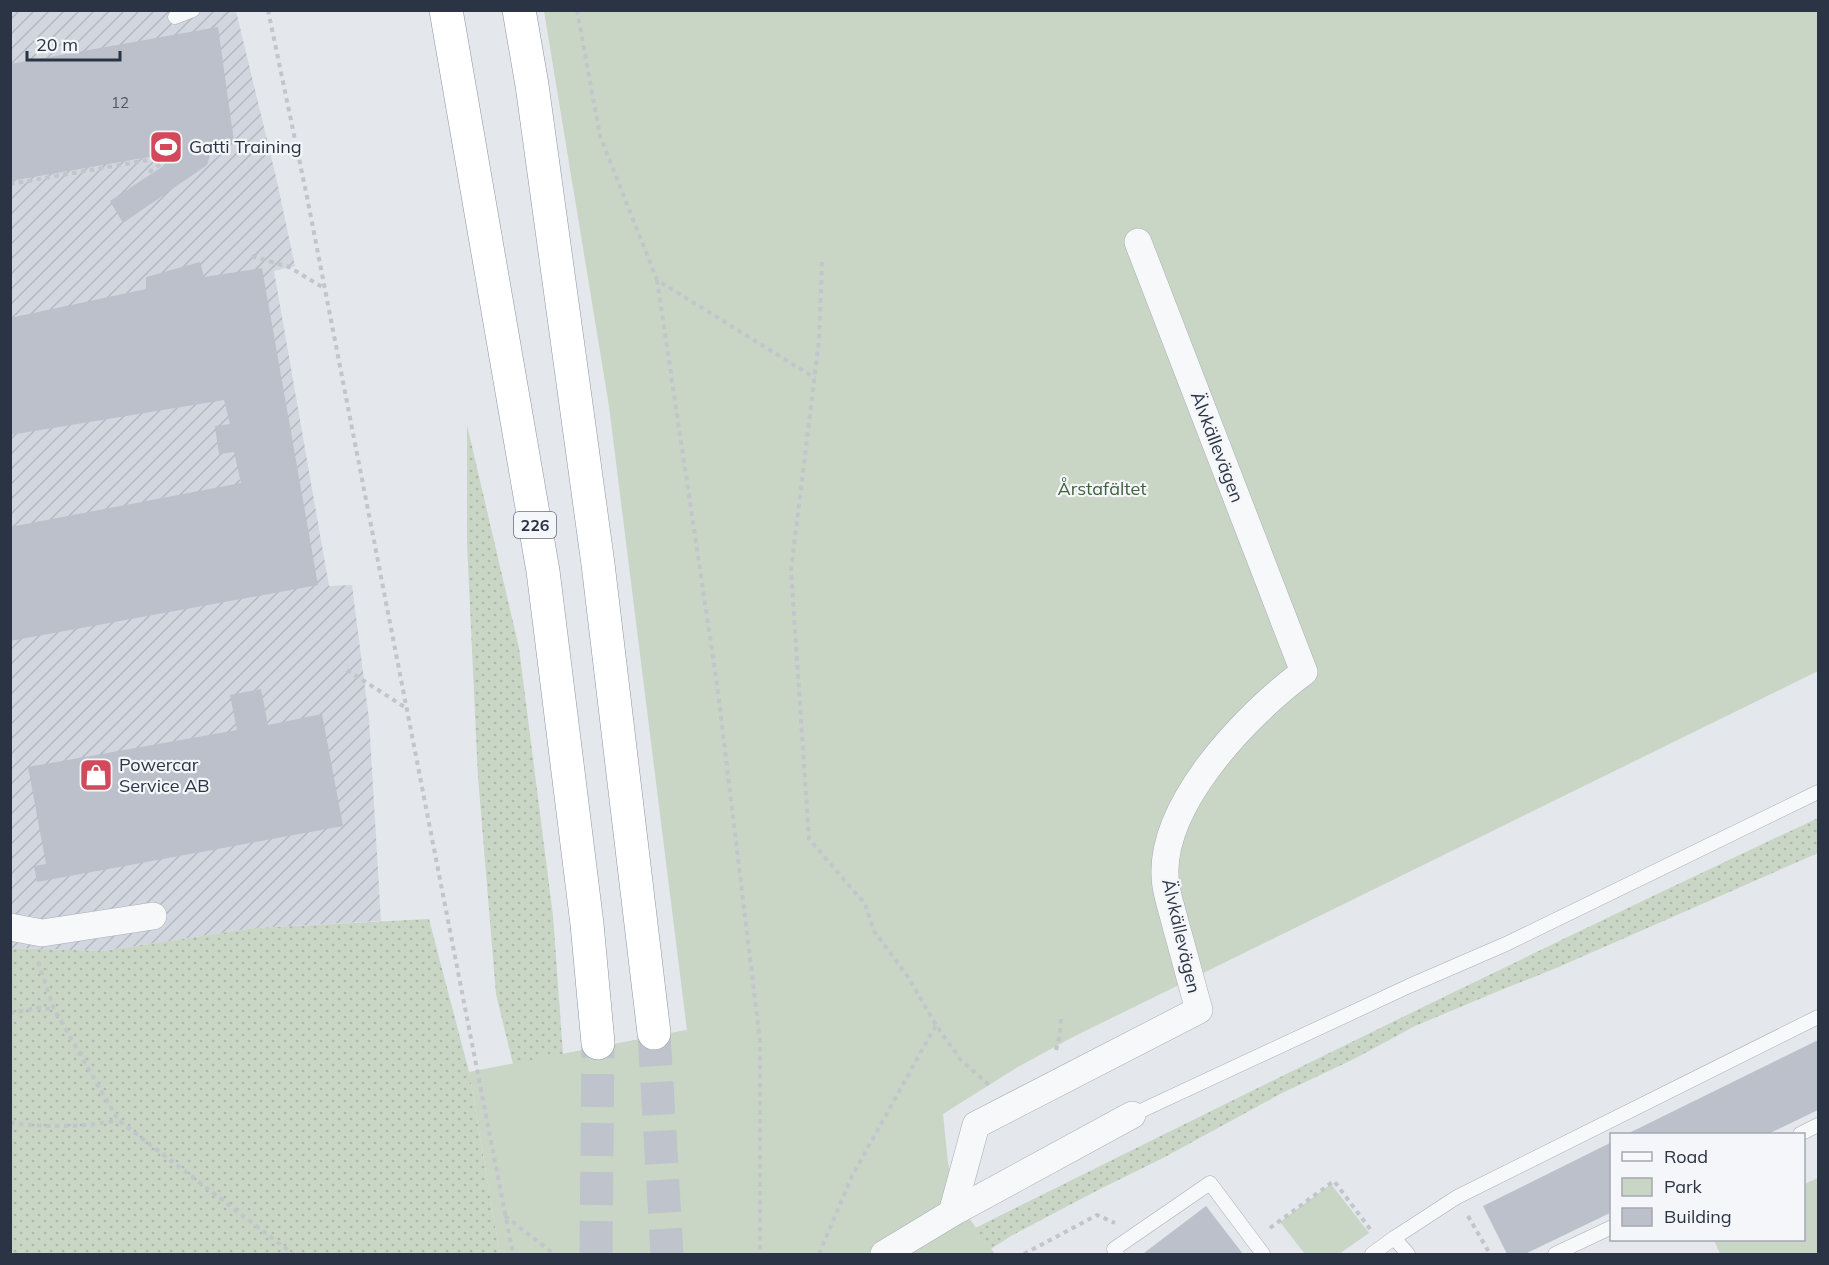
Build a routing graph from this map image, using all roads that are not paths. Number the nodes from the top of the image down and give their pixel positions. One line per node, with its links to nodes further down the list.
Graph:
1 (193, 10): 4 (lane)
2 (446, 10): 11 (highway, 226)
3 (519, 10): 10 (highway)
4 (175, 17)
5 (1138, 243): 15 (street, Älvkällevägen)
6 (1818, 792): 12 (lane)
7 (153, 916): 8 (street)
8 (21, 929)
9 (1818, 1017): 17 (lane)
10 (654, 1033)
11 (598, 1043)
12 (1132, 1115): 15 (street)
13 (1818, 1125): 14 (lane)
14 (1802, 1133)
15 (952, 1213): 18 (street)
16 (1610, 1227): 22 (lane)
17 (1383, 1246): 21 (lane)
18 (884, 1254)
19 (1117, 1254): 20 (lane)
20 (1263, 1254)
21 (1408, 1254)
22 (1555, 1254)

